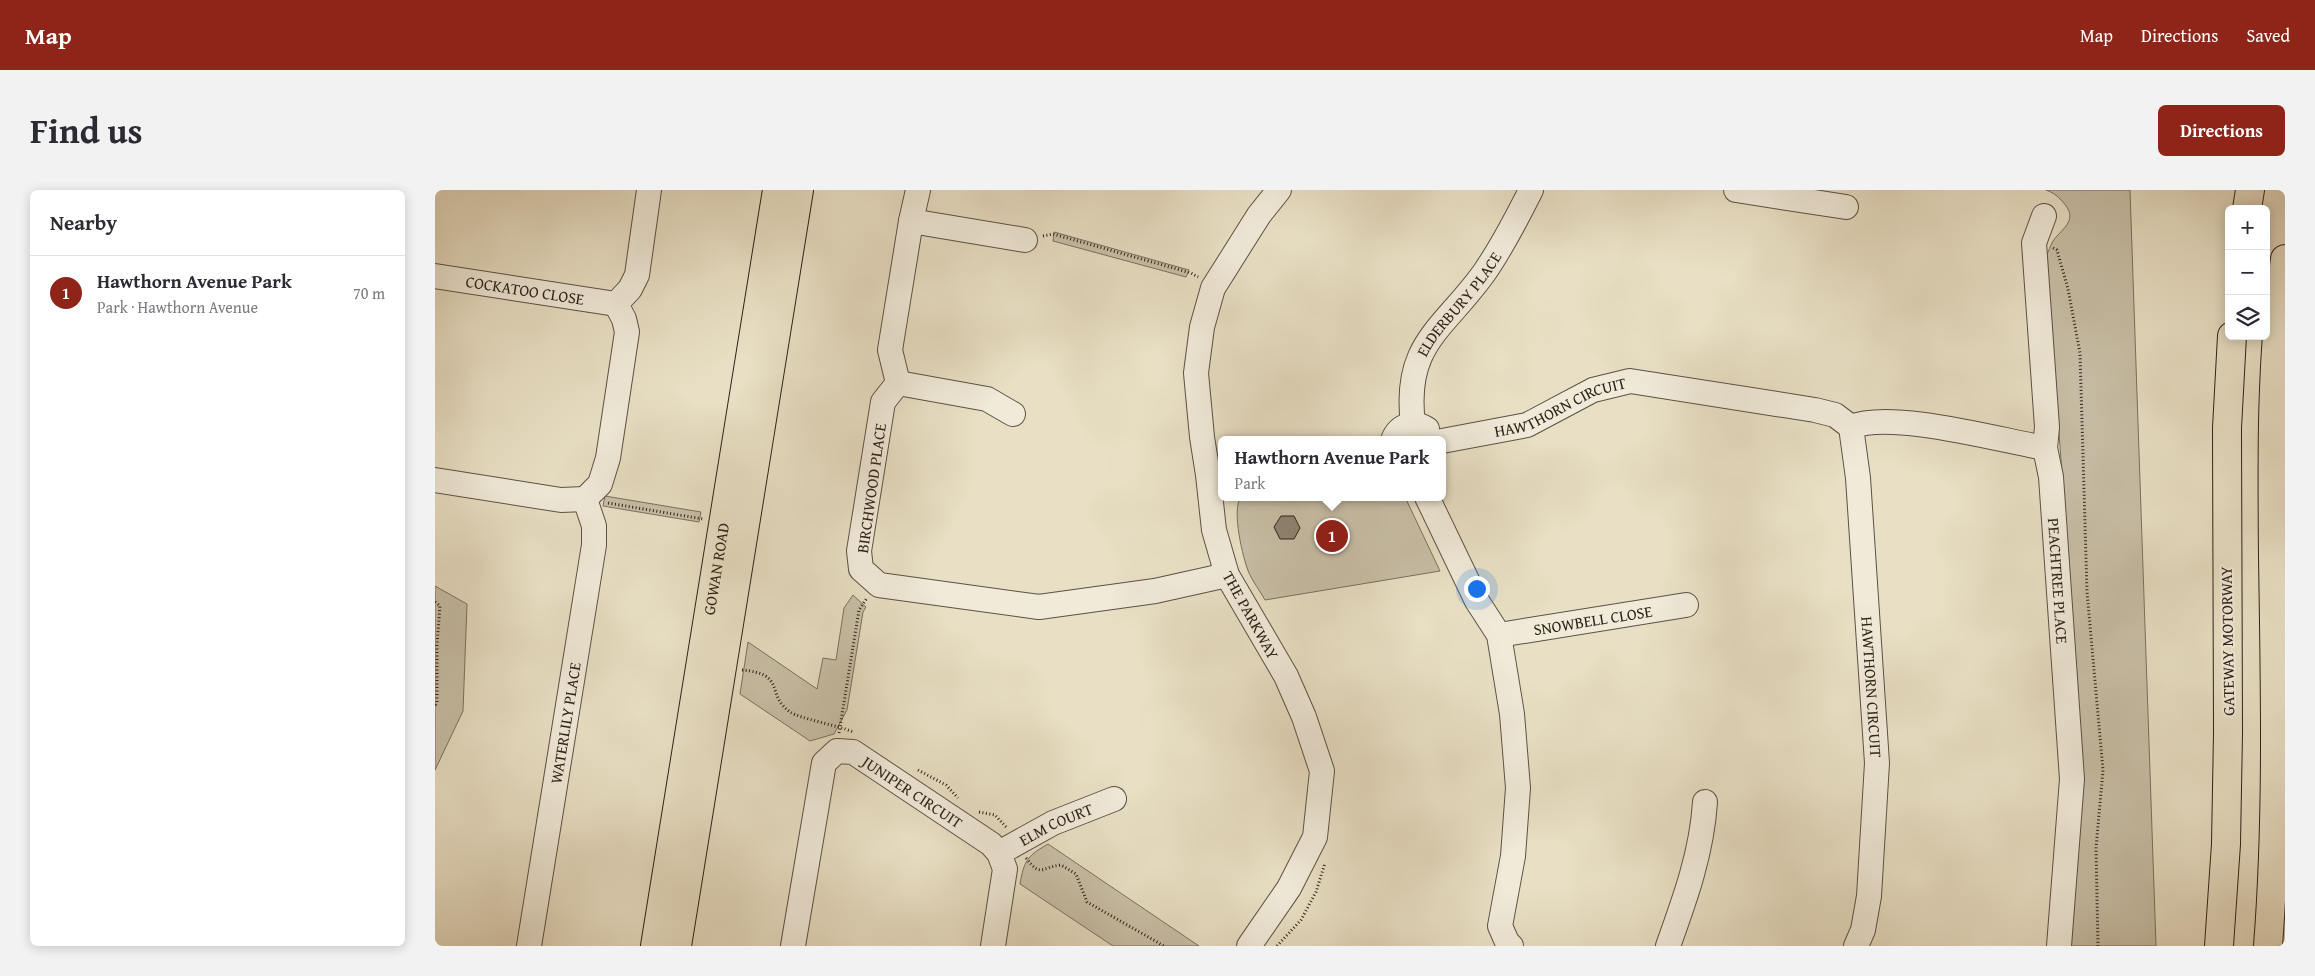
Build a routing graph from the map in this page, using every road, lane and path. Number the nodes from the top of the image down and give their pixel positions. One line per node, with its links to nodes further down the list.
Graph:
1 (649, 190): 18 (street)
2 (777, 190): 44 (main road, GOWAN ROAD)
3 (799, 190): 45 (main road, GOWAN ROAD)
4 (918, 190): 12 (street)
5 (1279, 190): 17 (street, THE PARKWAY)
6 (1531, 190): 22 (street, ELDERBURY PLACE)
7 (1736, 190): 10 (street)
8 (2250, 190): 9 (main road)
9 (2248, 205)
10 (1846, 207)
11 (2044, 216): 14 (street, PEACHTREE PLACE)
12 (911, 222): 13 (street); 20 (street)
13 (1025, 240): 17 (path)
14 (2034, 243): 27 (street, PEACHTREE PLACE); 53 (path)
15 (2285, 259): 55 (main road)
16 (435, 276): 18 (street, COCKATOO CLOSE)
17 (1213, 288): 28 (street, THE PARKWAY)
18 (616, 304): 30 (street)
19 (2232, 340): 54 (main road, GATEWAY MOTORWAY)
20 (898, 383): 21 (street); 34 (street, BIRCHWOOD PLACE)
21 (1013, 414)
22 (1413, 424): 24 (street); 25 (street)
23 (1851, 427): 26 (street, HAWTHORN CIRCUIT); 27 (street); 51 (street, HAWTHORN CIRCUIT)
24 (1396, 436)
25 (1433, 436)
26 (1446, 440)
27 (2045, 448): 52 (street, PEACHTREE PLACE)
28 (1215, 474): 33 (street, THE PARKWAY)
29 (435, 480): 30 (street)
30 (585, 499): 32 (path); 43 (street, WATERLILY PLACE)
31 (1429, 501): 37 (street)
32 (703, 519)
33 (1227, 575): 34 (street); 48 (street, THE PARKWAY)
34 (879, 585): 39 (path)
35 (435, 602): 38 (path)
36 (1687, 605): 37 (street, SNOWBELL CLOSE)
37 (1499, 635): 49 (street)
38 (435, 706)
39 (837, 751): 42 (street, JUNIPER CIRCUIT); 46 (street)
40 (1114, 798): 42 (street, ELM COURT)
41 (1705, 802): 50 (street)
42 (999, 853): 47 (street)
43 (529, 946)
44 (655, 946)
45 (677, 946)
46 (793, 946)
47 (993, 946)
48 (1249, 946)
49 (1511, 946)
50 (1668, 946)
51 (1856, 946)
52 (2059, 946)
53 (2098, 946)
54 (2219, 946)
55 (2268, 946)

